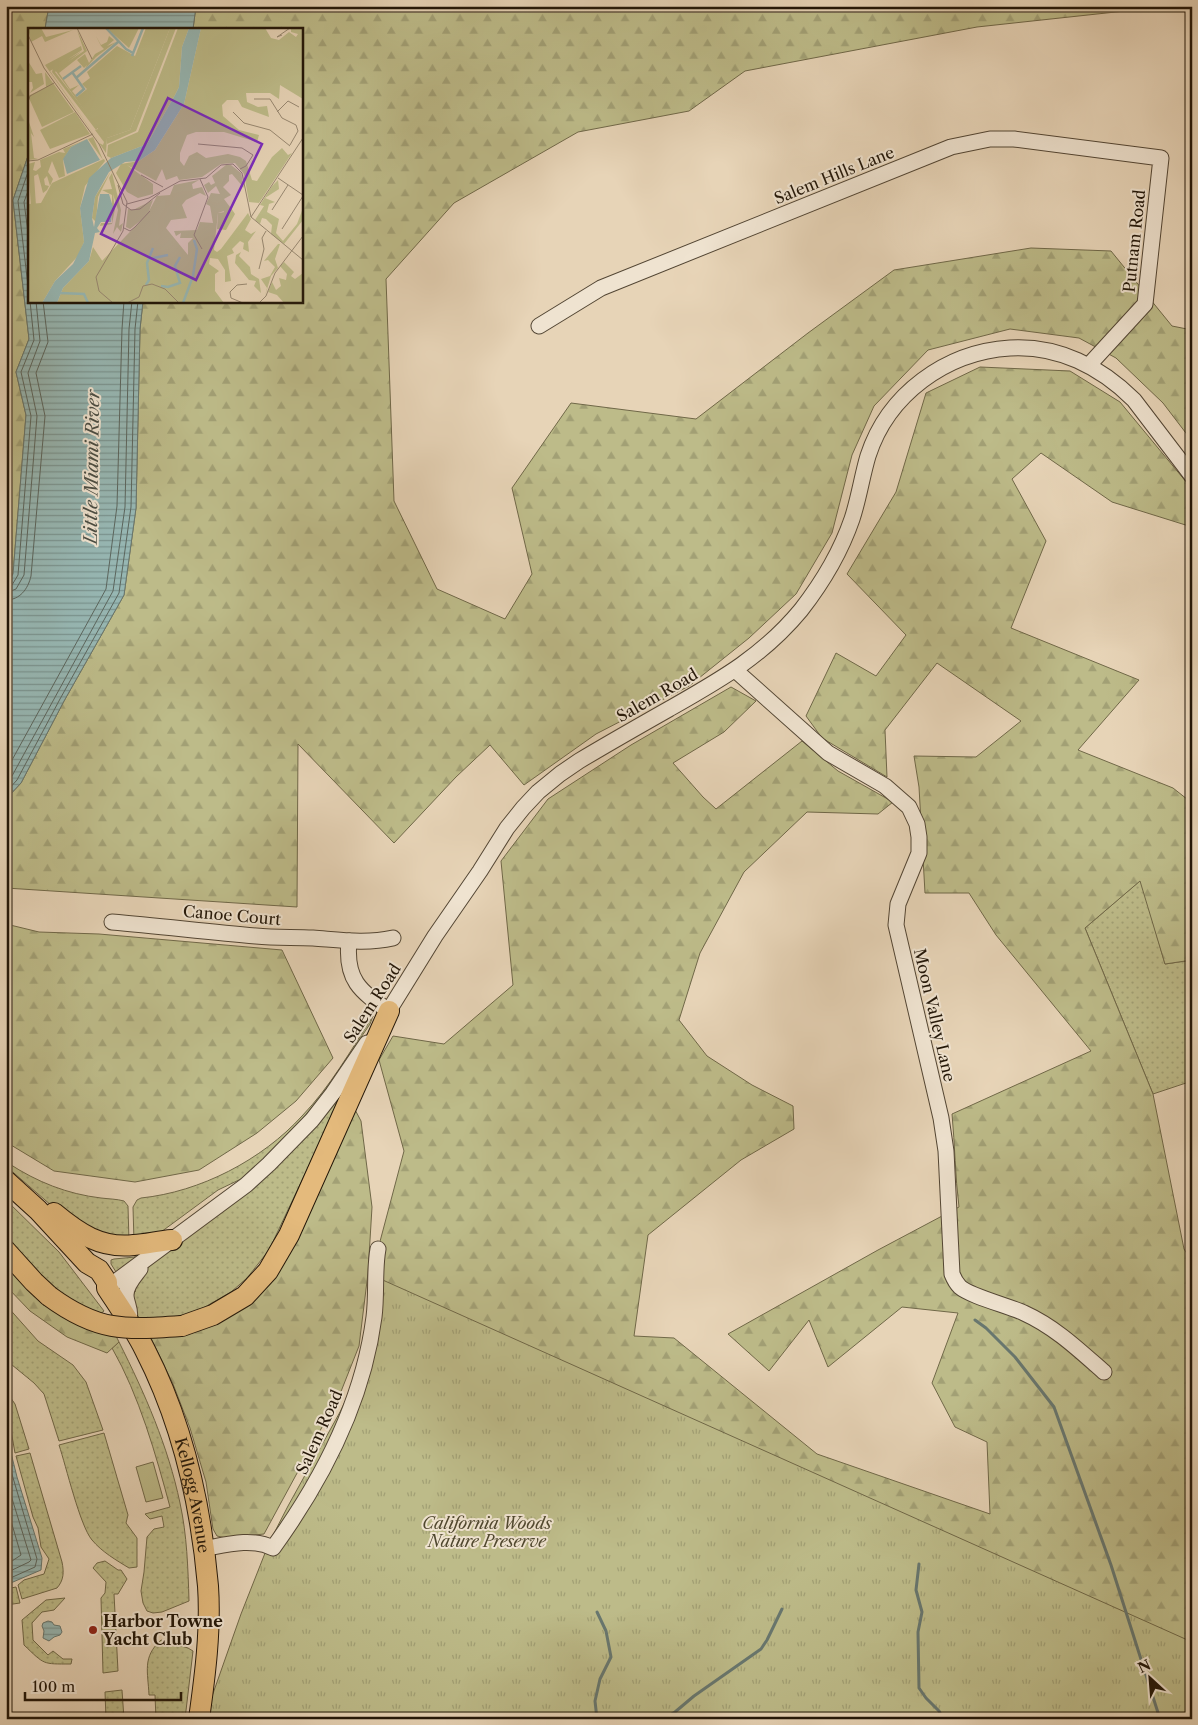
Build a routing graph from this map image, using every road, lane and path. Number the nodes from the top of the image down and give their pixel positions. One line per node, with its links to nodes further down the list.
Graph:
1 (1161, 158): 2 (street, Salem Hills Lane); 3 (street, Putnam Road)
2 (539, 326)
3 (1089, 365): 4 (street, Salem Road); 5 (street, Salem Road)
4 (1192, 476)
5 (735, 670): 9 (street, Salem Road); 17 (street, Moon Valley Lane)
6 (112, 922): 8 (street, Canoe Court)
7 (393, 938): 8 (street, Canoe Court)
8 (349, 941): 9 (street)
9 (389, 1011): 11 (street, Salem Road); 13 (main road, bridge)
10 (9, 1183): 11 (main road); 15 (main road, Kellogg Avenue)
11 (172, 1240): 14 (street, Salem Road)
12 (378, 1248): 18 (street, Salem Road)
13 (6, 1251)
14 (150, 1256): 15 (street, Salem Road); 16 (street, Salem Road)
15 (107, 1288): 16 (main road, Kellogg Avenue)
16 (128, 1321): 18 (main road, Kellogg Avenue)
17 (1104, 1372)
18 (203, 1549): 19 (main road, Kellogg Avenue)
19 (199, 1719)

